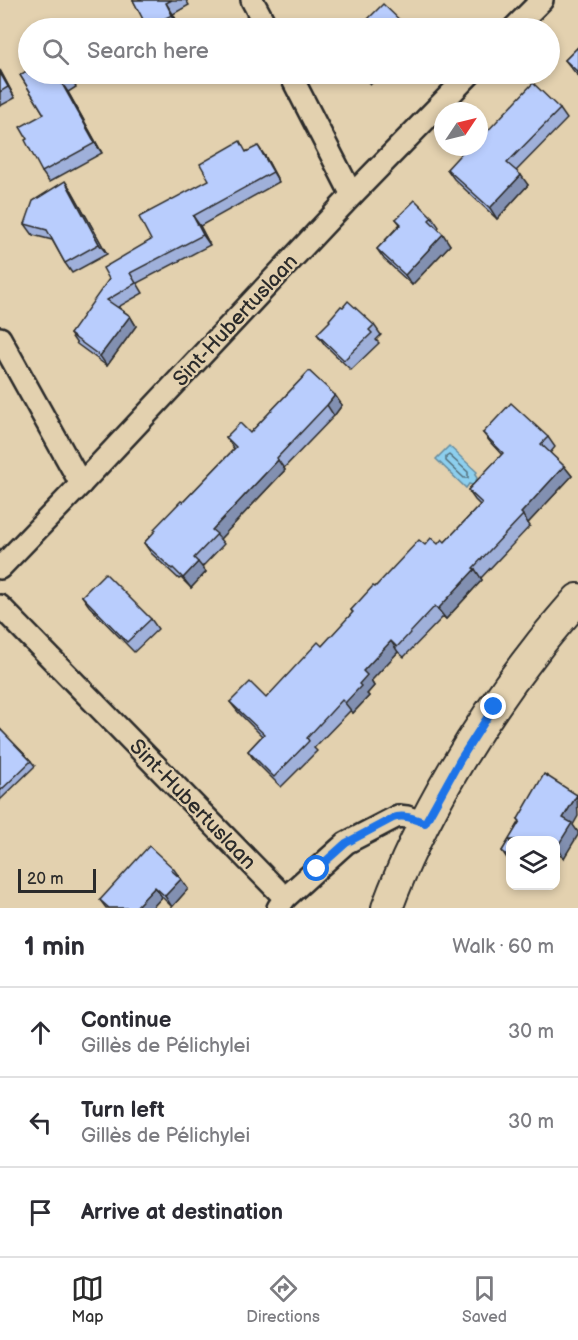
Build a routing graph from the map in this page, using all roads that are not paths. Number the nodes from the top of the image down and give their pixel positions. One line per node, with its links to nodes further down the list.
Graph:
1 (252, 0): 3 (street)
2 (542, 0): 4 (street)
3 (262, 18)
4 (524, 18)
5 (295, 84): 7 (street)
6 (460, 84): 7 (street, Sint-Hubertuslaan)
7 (352, 195): 9 (street, Sint-Hubertuslaan)
8 (0, 338): 9 (street)
9 (81, 484): 10 (street, Sint-Hubertuslaan)
10 (0, 568)
11 (578, 599): 13 (main road)
12 (0, 606): 14 (street, Sint-Hubertuslaan)
13 (425, 823): 14 (street); 15 (main road)
14 (282, 903)
15 (387, 908)

